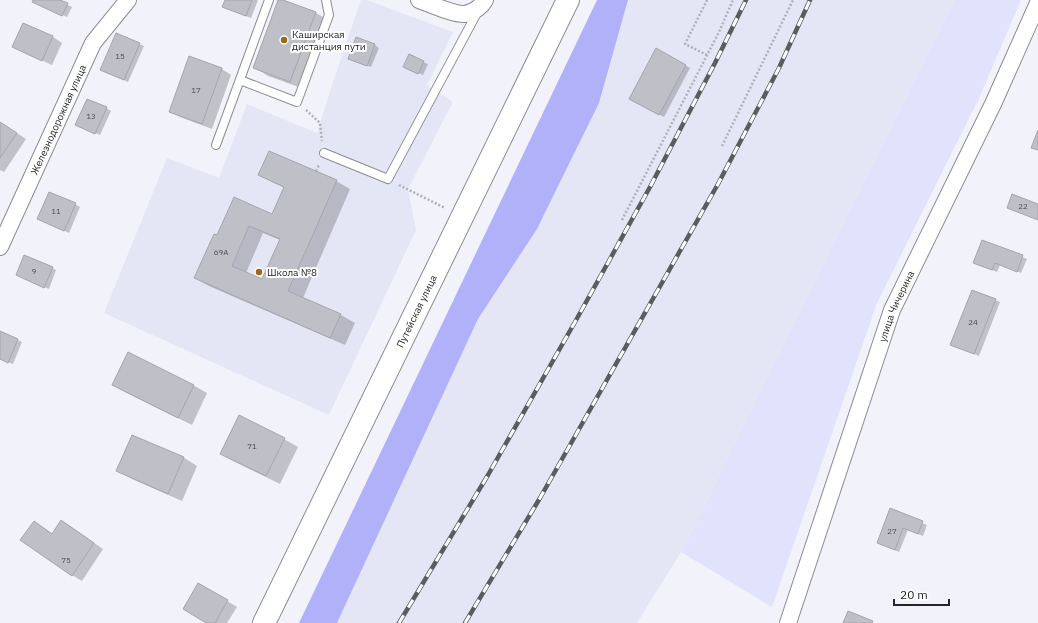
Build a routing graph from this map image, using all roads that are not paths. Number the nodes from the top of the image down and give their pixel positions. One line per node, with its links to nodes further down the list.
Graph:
1 (128, 0): 11 (street, Железнодорожная улица)
2 (269, 0): 8 (lane)
3 (326, 0): 8 (lane)
4 (420, 0): 7 (street)
5 (568, 0): 12 (main road, Путейская улица)
6 (1038, 3): 13 (street, улица Чичерина)
7 (483, 4): 10 (lane)
8 (240, 80): 9 (lane)
9 (216, 145)
10 (324, 153)
11 (0, 247)
12 (264, 623)
13 (788, 623)

